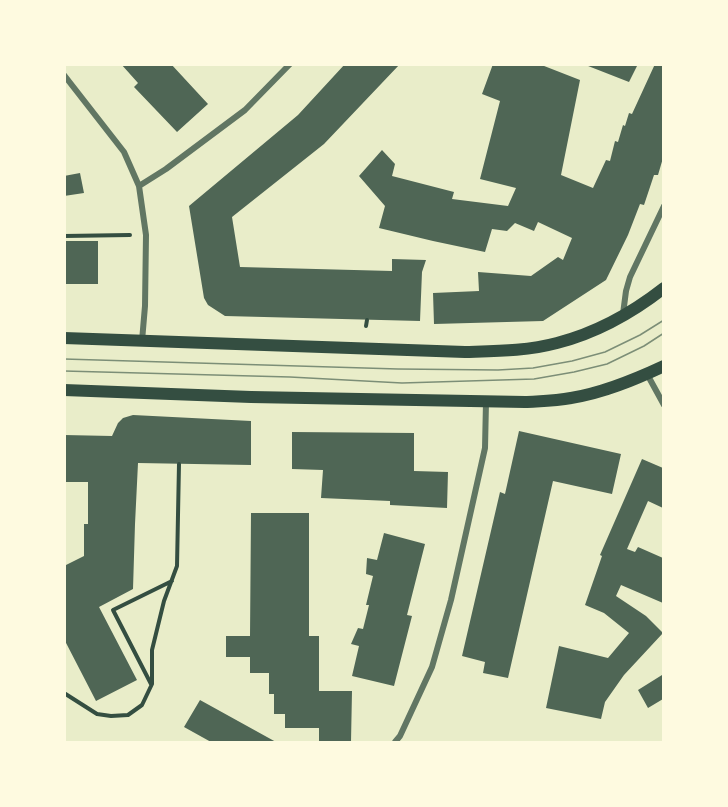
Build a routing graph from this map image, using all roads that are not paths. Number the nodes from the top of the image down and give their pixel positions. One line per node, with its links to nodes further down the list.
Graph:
1 (290, 64): 3 (street)
2 (64, 75): 3 (street)
3 (138, 186): 8 (street)
4 (663, 206): 6 (street)
5 (663, 288): 6 (main road)
6 (623, 316): 8 (main road)
7 (64, 338): 8 (main road)
8 (142, 341)
9 (663, 366): 10 (main road)
10 (647, 374): 12 (main road); 13 (street)
11 (64, 390): 12 (main road)
12 (486, 402): 14 (street)
13 (663, 405)
14 (395, 742)

